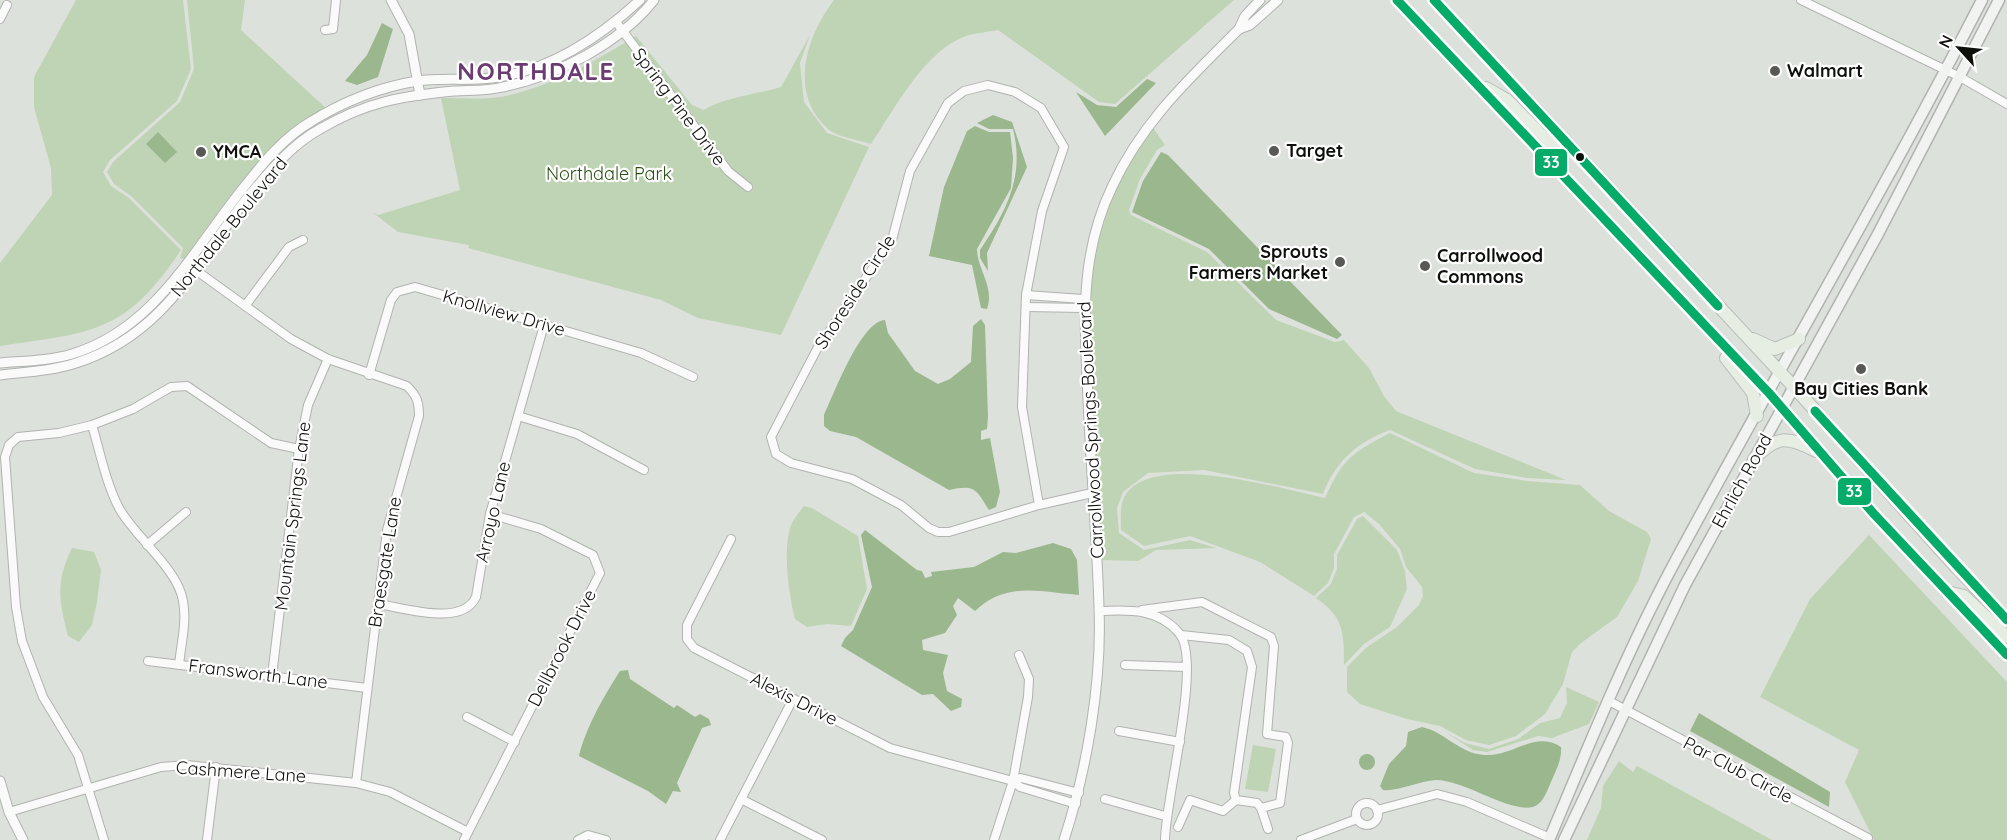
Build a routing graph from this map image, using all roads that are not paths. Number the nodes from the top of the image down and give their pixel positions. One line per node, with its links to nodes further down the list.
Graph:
1 (336, 0): 16 (street)
2 (391, 0): 20 (street)
3 (640, 0): 14 (street, Northdale Boulevard)
4 (654, 0): 17 (street, Northdale Boulevard)
5 (1260, 0): 15 (street, Carrollwood Springs Boulevard)
6 (1278, 0): 15 (street, Carrollwood Springs Boulevard)
7 (1397, 0): 21 (main road)
8 (1434, 0): 26 (main road)
9 (1801, 0): 18 (street)
10 (1982, 0): 18 (main road, Ehrlich Road)
11 (1999, 0): 19 (main road, Ehrlich Road)
12 (8, 5): 13 (street)
13 (0, 19)
14 (616, 22): 17 (street, Spring Pine Drive); 20 (street, Northdale Boulevard)
15 (1239, 29): 31 (street, Carrollwood Springs Boulevard)
16 (325, 30)
17 (621, 31): 22 (street, Northdale Boulevard); 27 (street, Spring Pine Drive)
18 (1946, 69): 19 (street); 37 (main road, Ehrlich Road)
19 (1960, 77): 23 (street); 44 (main road, Ehrlich Road)
20 (418, 81): 22 (street); 24 (street, Northdale Boulevard)
21 (1474, 82): 26 (main road); 35 (main road)
22 (420, 94): 25 (street, Northdale Boulevard)
23 (2007, 104)
24 (311, 121): 25 (street); 29 (street, Northdale Boulevard)
25 (319, 129): 29 (street, Northdale Boulevard)
26 (1566, 142): 36 (main road)
27 (748, 187)
28 (303, 240): 32 (street)
29 (191, 266): 32 (street, Braesgate Lane); 39 (street, Northdale Boulevard); 41 (street, Northdale Boulevard)
30 (1026, 295): 31 (street); 33 (street, Shoreside Circle); 55 (street, Shoreside Circle)
31 (1084, 304): 33 (street); 54 (street, Carrollwood Springs Boulevard)
32 (245, 306): 38 (street, Braesgate Lane)
33 (1026, 307): 55 (street, Shoreside Circle)
34 (544, 325): 42 (street, Knollview Drive); 43 (street, Knollview Drive); 47 (street, Arroyo Lane)
35 (1704, 325): 45 (main road); 48 (main road)
36 (1744, 334): 37 (main road); 40 (main road)
37 (1799, 339): 40 (main road, Ehrlich Road)
38 (328, 359): 42 (street, Braesgate Lane); 50 (street, Mountain Springs Lane)
39 (0, 363)
40 (1780, 373): 44 (main road); 45 (main road, Ehrlich Road)
41 (0, 375)
42 (369, 375): 61 (street, Braesgate Lane)
43 (693, 377)
44 (1793, 386): 46 (main road, Ehrlich Road); 64 (main road)
45 (1769, 393): 46 (main road); 48 (main road, Ehrlich Road)
46 (1782, 407): 51 (main road); 52 (main road, Ehrlich Road)
47 (518, 416): 53 (street); 57 (street, Arroyo Lane)
48 (1757, 416): 76 (main road, Ehrlich Road)
49 (92, 425): 50 (street); 59 (street); 86 (street)
50 (299, 449): 73 (street, Mountain Springs Lane)
51 (1823, 454): 52 (main road); 60 (main road)
52 (1754, 459): 77 (main road, Ehrlich Road)
53 (644, 470)
54 (1092, 493): 55 (street, Shoreside Circle); 63 (street, Carrollwood Springs Boulevard)
55 (1039, 505)
56 (186, 512): 59 (street)
57 (490, 514): 61 (street, Arroyo Lane); 80 (street, Dellbrook Drive)
58 (731, 539): 75 (street, Alexis Drive)
59 (147, 545): 70 (street)
60 (1947, 592): 66 (main road); 68 (main road)
61 (378, 604): 74 (street, Braesgate Lane)
62 (1141, 610): 63 (street); 65 (street); 92 (street)
63 (1100, 611): 87 (street, Carrollwood Springs Boulevard)
64 (2007, 620)
65 (1181, 635): 72 (street); 88 (street)
66 (2007, 637)
67 (1019, 655): 84 (street)
68 (2007, 656)
69 (148, 661): 70 (street, Fransworth Lane)
70 (179, 665): 73 (street, Fransworth Lane)
71 (1125, 665): 72 (street)
72 (1187, 667): 81 (street)
73 (272, 676): 74 (street, Fransworth Lane)
74 (367, 688): 85 (street, Braesgate Lane)
75 (793, 699): 84 (street, Alexis Drive); 89 (street)
76 (1609, 701): 77 (street, Par Club Circle); 101 (main road, Ehrlich Road)
77 (1625, 710): 100 (street, Par Club Circle); 113 (main road, Ehrlich Road)
78 (467, 717): 80 (street)
79 (1119, 731): 81 (street)
80 (515, 742): 99 (street, Dellbrook Drive)
81 (1180, 742): 95 (street)
82 (216, 767): 85 (street, Cashmere Lane); 86 (street, Cashmere Lane); 104 (street)
83 (0, 781): 94 (street)
84 (1013, 781): 87 (street, Alexis Drive); 91 (street, Alexis Drive); 109 (street)
85 (356, 783): 99 (street, Cashmere Lane)
86 (88, 788): 94 (street, Cashmere Lane); 103 (street)
87 (1079, 793): 91 (street, Carrollwood Springs Boulevard)
88 (1235, 797): 92 (street); 97 (street)
89 (741, 799): 107 (street); 108 (street)
90 (1105, 799): 95 (street)
91 (1076, 804): 110 (street, Carrollwood Springs Boulevard)
92 (1261, 808): 98 (street)
93 (1377, 810): 96 (street); 96 (street); 101 (street)
94 (9, 812): 102 (street)
95 (1165, 816): 111 (street)
96 (1357, 819): 112 (street)
97 (1178, 828)
98 (1268, 829)
99 (466, 836)
100 (1868, 838)
101 (1549, 839)
102 (23, 840)
103 (104, 840)
104 (207, 840)
105 (578, 840): 106 (street)
106 (606, 840)
107 (720, 840)
108 (822, 840)
109 (994, 840)
110 (1064, 840)
111 (1165, 840)
112 (1301, 840)
113 (1564, 840)

